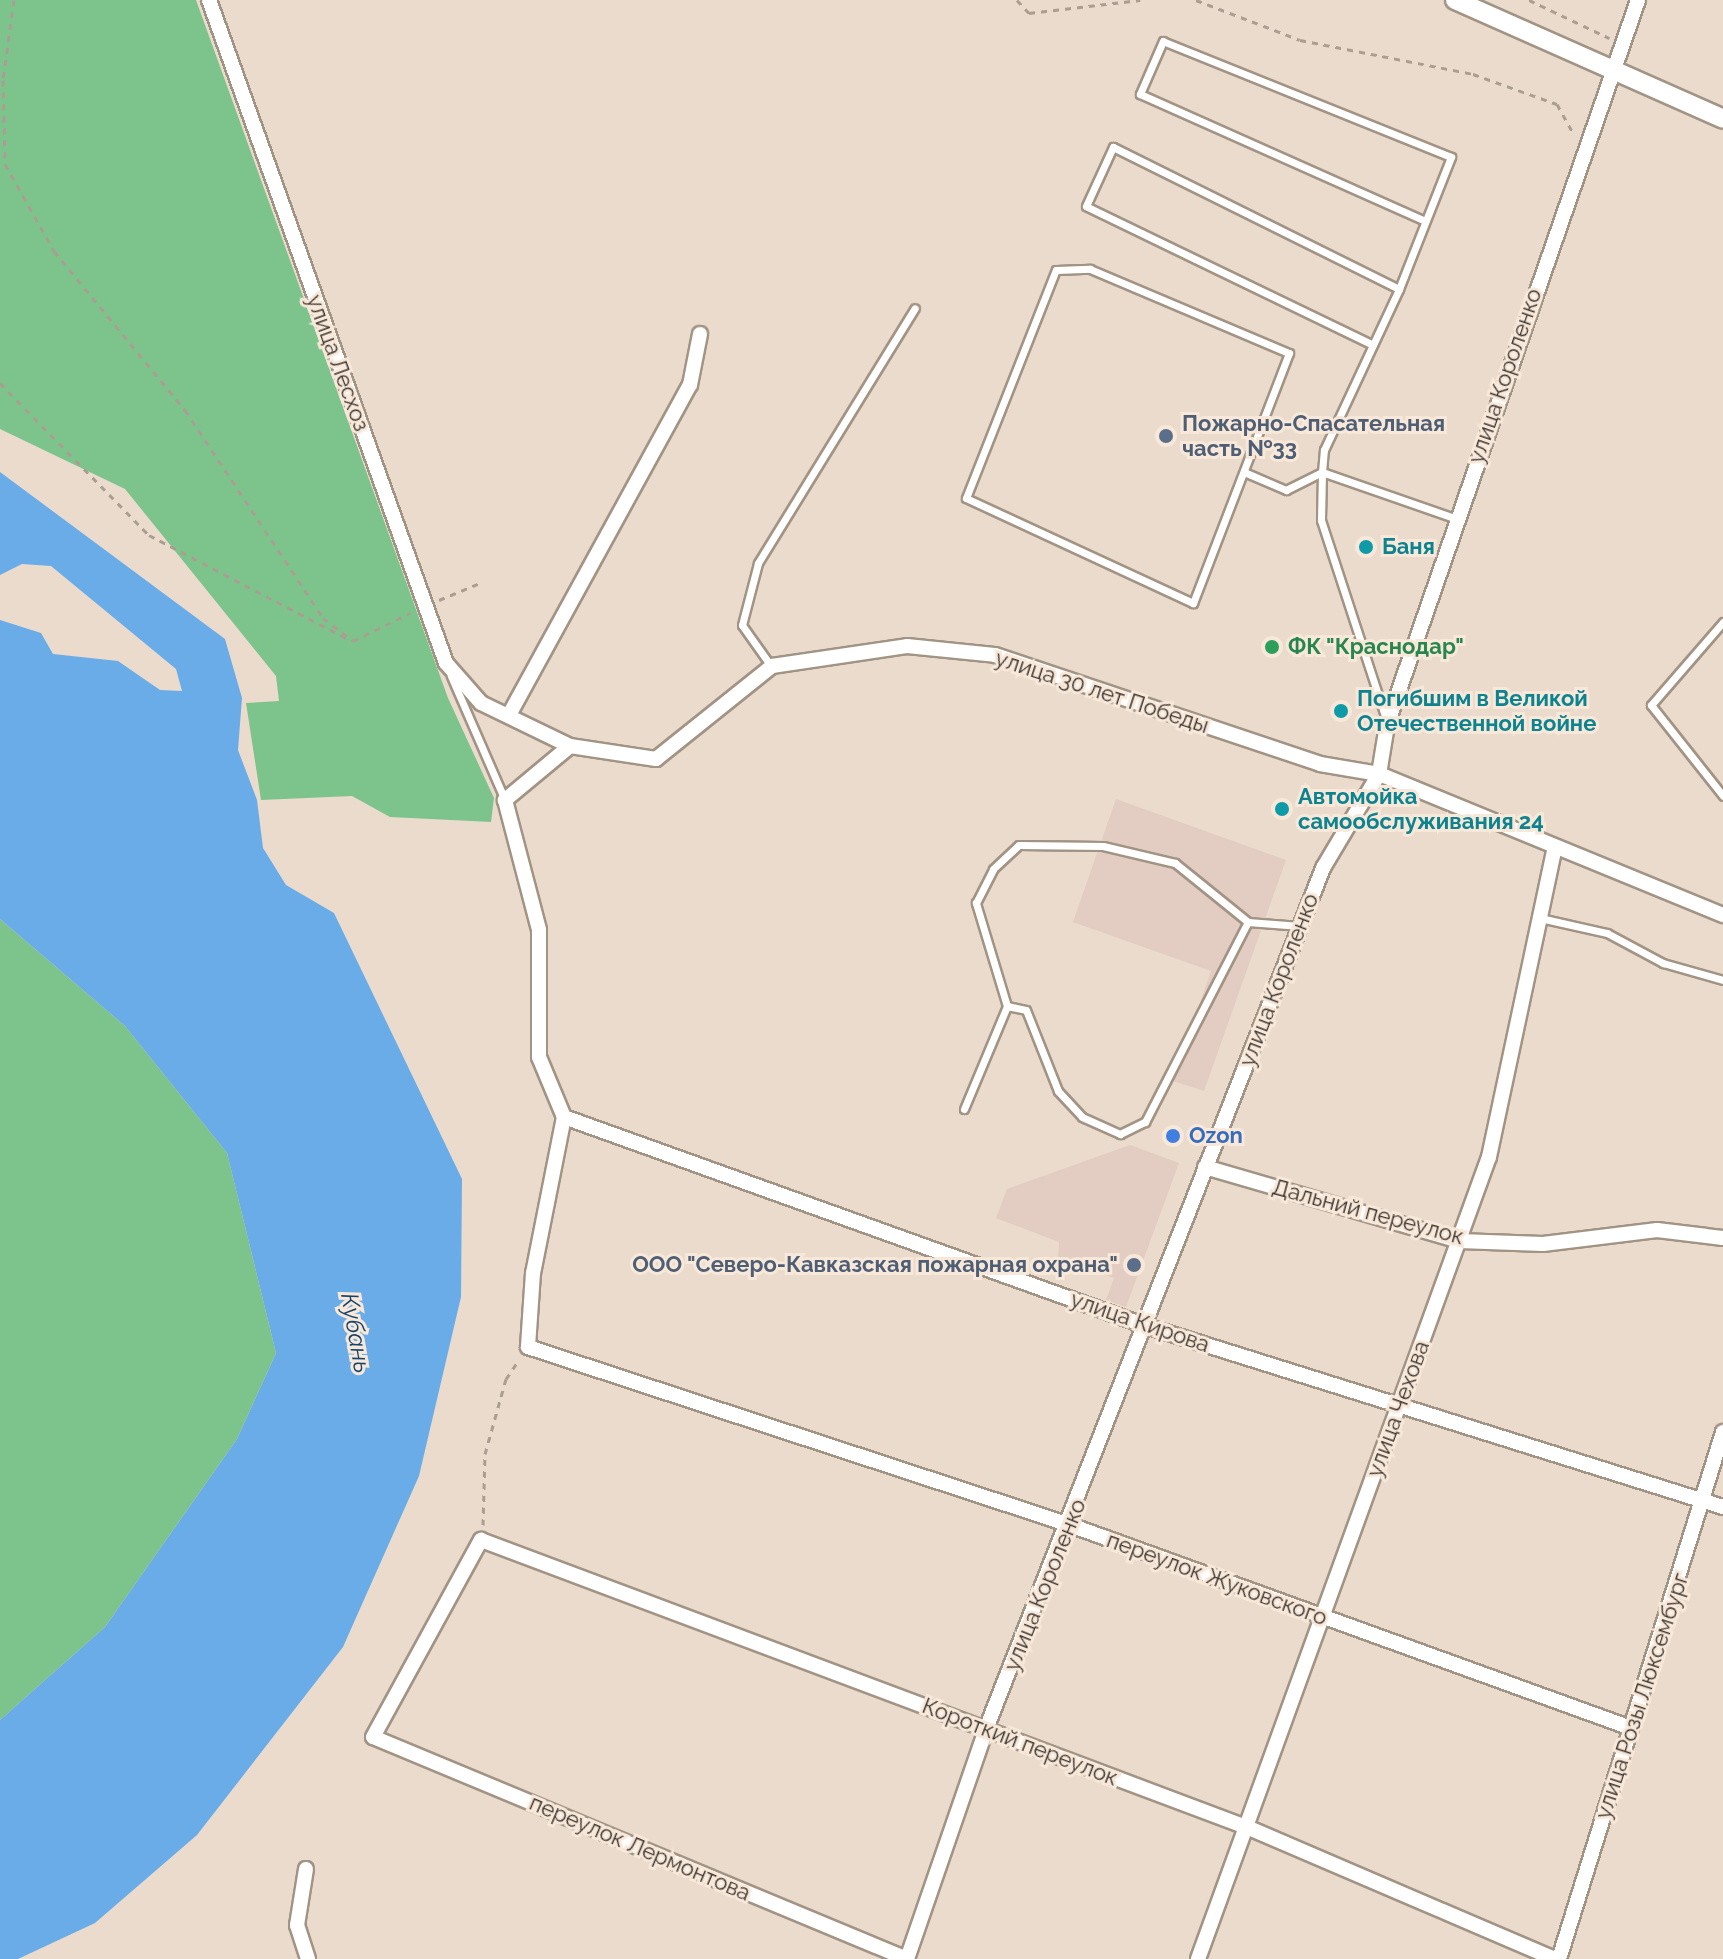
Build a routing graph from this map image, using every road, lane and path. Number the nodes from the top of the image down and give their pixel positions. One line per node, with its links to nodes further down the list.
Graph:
1 (14, 0): 25 (path)
2 (209, 0): 23 (street, улица Лесхоз)
3 (1017, 0): 4 (path)
4 (1140, 0)
5 (1196, 0): 12 (path)
6 (1455, 0): 10 (street)
7 (1529, 0): 9 (path)
8 (1638, 0): 9 (street, улица Короленко)
9 (1624, 44): 10 (street, улица Короленко)
10 (1615, 73): 11 (street); 12 (street, улица Короленко)
11 (1723, 119)
12 (1585, 154): 21 (street, улица Короленко)
13 (1425, 221): 13 (lane); 14 (lane)
14 (1399, 289): 17 (lane); 17 (lane)
15 (915, 308): 27 (lane)
16 (700, 334): 28 (street)
17 (1369, 343): 20 (lane)
18 (0, 383): 25 (path)
19 (1244, 472): 19 (lane); 20 (lane)
20 (1322, 472): 21 (lane); 29 (lane)
21 (1457, 519): 29 (street, улица Короленко)
22 (480, 583): 23 (path)
23 (425, 606): 25 (path); 26 (street, улица Лесхоз)
24 (1723, 622): 32 (lane)
25 (353, 641)
26 (446, 663): 28 (street, улица Лесхоз); 33 (lane)
27 (772, 666): 30 (street); 31 (street, улица 30 лет Победы)
28 (509, 715): 30 (street)
29 (1387, 725): 31 (street, улица Короленко)
30 (570, 746): 33 (street)
31 (1379, 774): 34 (street, улица 30 лет Победы); 38 (street, улица Короленко)
32 (1723, 796)
33 (505, 800): 42 (street)
34 (1555, 847): 35 (street, улица 30 лет Победы); 36 (street, улица Чехова)
35 (1723, 915)
36 (1540, 918): 39 (lane); 45 (street, улица Чехова)
37 (1248, 922): 38 (lane); 40 (lane); 40 (lane)
38 (1300, 926): 43 (street, улица Короленко)
39 (1723, 980)
40 (1007, 1006): 41 (lane)
41 (964, 1109)
42 (564, 1117): 46 (street, улица Кирова); 47 (street)
43 (1205, 1167): 45 (street, Дальний переулок); 46 (street, улица Короленко)
44 (1723, 1238): 45 (street, Дальний переулок)
45 (1459, 1241): 48 (street, улица Чехова)
46 (1149, 1327): 48 (street, улица Кирова); 52 (street, улица Короленко)
47 (528, 1347): 52 (street, переулок Жуковского); 53 (path)
48 (1399, 1405): 50 (street, улица Кирова); 54 (street, улица Чехова)
49 (1723, 1432): 50 (street, улица Розы Люксембург)
50 (1704, 1500): 51 (street, улица Кирова); 55 (street, улица Розы Люксембург)
51 (1723, 1507)
52 (1070, 1525): 54 (street, переулок Жуковского); 56 (street, улица Короленко)
53 (481, 1540): 56 (street, Короткий переулок); 60 (street, переулок Лермонтова)
54 (1324, 1618): 55 (street, переулок Жуковского); 57 (street, улица Чехова)
55 (1631, 1728): 62 (street, улица Розы Люксембург)
56 (986, 1729): 57 (street, Короткий переулок); 60 (street, улица Короленко)
57 (1249, 1828): 61 (street, улица Чехова); 62 (street, Короткий переулок)
58 (306, 1869): 59 (street)
59 (308, 1959)
60 (907, 1959)
61 (1198, 1959)
62 (1556, 1959)

